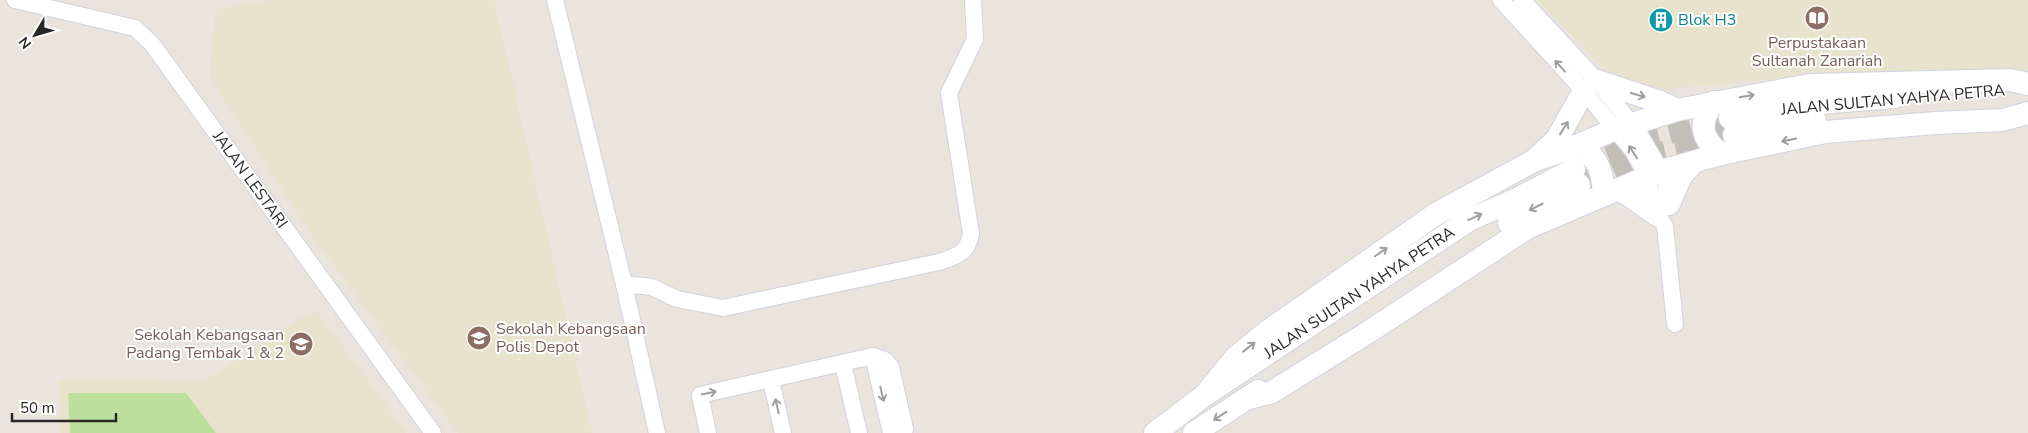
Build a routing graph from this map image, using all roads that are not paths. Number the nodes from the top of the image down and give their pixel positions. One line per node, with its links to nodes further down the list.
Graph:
1 (15, 0): 27 (street, JALAN LESTARI)
2 (555, 0): 20 (street)
3 (973, 0): 20 (street)
4 (1501, 0): 7 (street, one-way to 4)
5 (1522, 0): 7 (street)
6 (2028, 84): 9 (main road, one-way to 6)
7 (1590, 86): 10 (main road, one-way to 10); 12 (street); 15 (main road, one-way to 7)
8 (2028, 90): 11 (main road, JALAN SULTAN YAHYA PETRA)
9 (1714, 102): 10 (main road); 14 (main road)
10 (1678, 110): 12 (main road)
11 (2028, 112): 14 (main road, one-way to 14)
12 (1624, 126): 13 (main road); 17 (street)
13 (1576, 146): 15 (main road); 18 (main road)
14 (1721, 154): 16 (main road)
15 (1535, 160): 24 (main road, one-way to 15)
16 (1694, 162): 17 (main road); 19 (main road)
17 (1654, 174): 18 (main road); 19 (street)
18 (1610, 192): 19 (main road); 25 (main road)
19 (1664, 215): 21 (street)
20 (624, 284): 28 (street)
21 (1674, 324)
22 (844, 364): 23 (street); 26 (street); 31 (street)
23 (771, 380): 29 (street, one-way to 23); 30 (street, one-way to 23)
24 (1204, 395): 25 (main road, JALAN SULTAN YAHYA PETRA, one-way to 25); 32 (main road, JALAN SULTAN YAHYA PETRA)
25 (1246, 399): 33 (main road, JALAN SULTAN YAHYA PETRA, one-way to 33)
26 (898, 431)
27 (433, 433)
28 (657, 433)
29 (708, 433)
30 (783, 433)
31 (860, 433)
32 (1155, 433)
33 (1194, 433)

